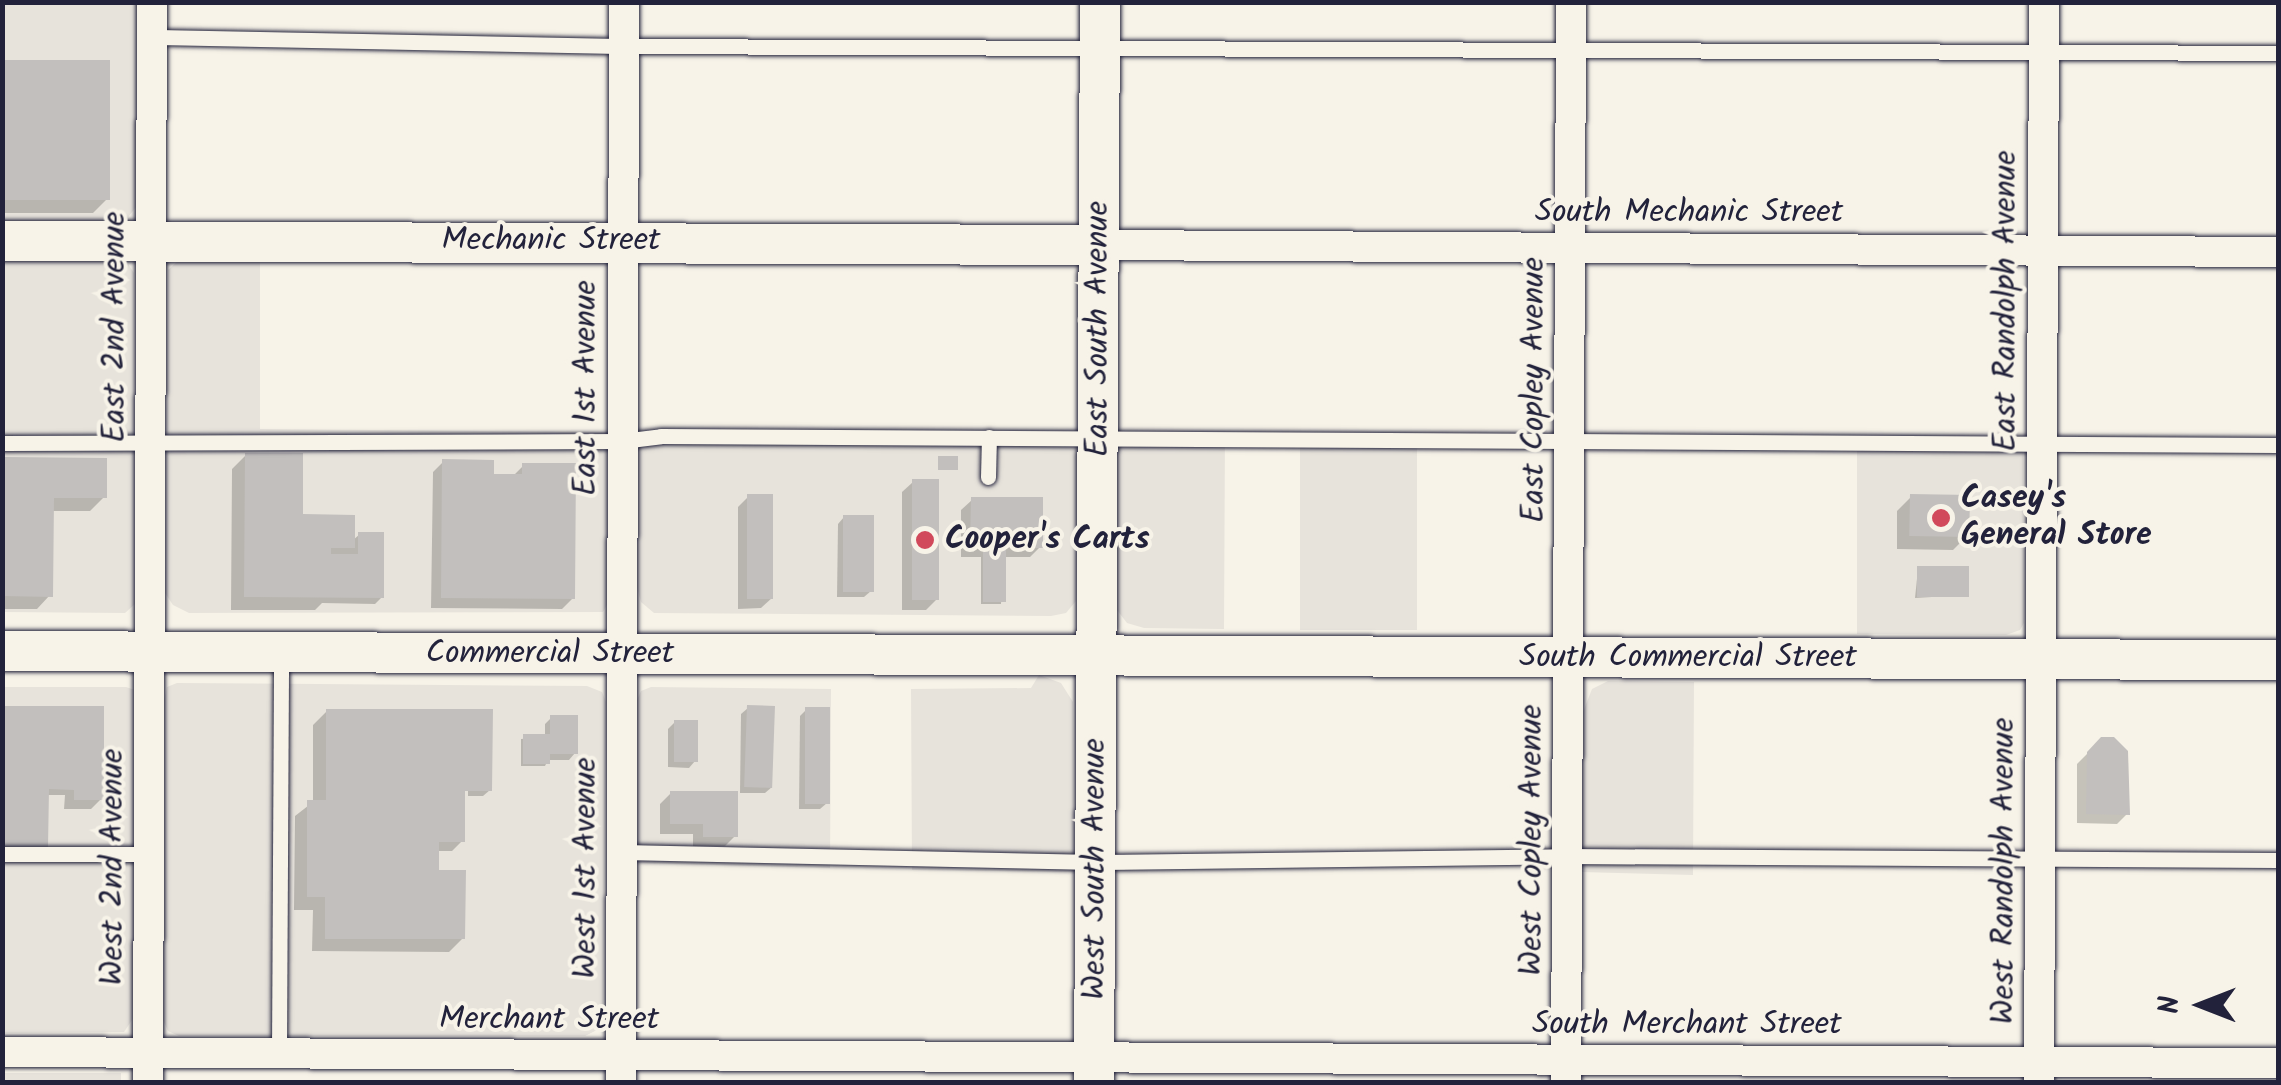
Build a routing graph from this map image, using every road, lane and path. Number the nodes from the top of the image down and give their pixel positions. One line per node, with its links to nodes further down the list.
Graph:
1 (152, 2): 6 (street, East 2nd Avenue)
2 (624, 2): 7 (street, East 1st Avenue)
3 (1100, 2): 8 (main road, East South Avenue)
4 (1571, 2): 9 (street, East Copley Avenue)
5 (2044, 2): 10 (street, East Randolph Avenue)
6 (152, 36): 7 (lane); 12 (street, East 2nd Avenue)
7 (624, 46): 8 (lane); 14 (street, East 1st Avenue)
8 (1100, 47): 9 (lane); 15 (main road, East South Avenue)
9 (1571, 49): 10 (lane); 16 (street, East Copley Avenue)
10 (2043, 53): 11 (lane); 17 (street, East Randolph Avenue)
11 (2278, 53)
12 (151, 240): 13 (main road, Mechanic Street); 14 (main road, Mechanic Street); 23 (street, East 2nd Avenue)
13 (2, 241)
14 (622, 241): 15 (main road, Mechanic Street); 22 (street, East 1st Avenue)
15 (1100, 245): 16 (street, South Mechanic Street); 20 (main road, East South Avenue)
16 (1570, 248): 17 (street, South Mechanic Street); 21 (street, East Copley Avenue)
17 (2042, 251): 18 (street, South Mechanic Street); 24 (street, East Randolph Avenue)
18 (2278, 252)
19 (989, 438): 20 (lane); 22 (lane); 27 (lane)
20 (1099, 438): 21 (lane); 32 (main road, East South Avenue)
21 (1569, 440): 24 (lane); 33 (street, East Copley Avenue)
22 (622, 441): 23 (lane); 31 (street, East 1st Avenue)
23 (151, 442): 25 (lane); 29 (street, East 2nd Avenue)
24 (2042, 442): 26 (lane); 34 (street, East Randolph Avenue)
25 (2, 443)
26 (2278, 445)
27 (988, 477)
28 (2, 651): 29 (main road, Commercial Street)
29 (151, 652): 30 (main road, Commercial Street); 38 (street, West 2nd Avenue)
30 (281, 652): 31 (main road, Commercial Street); 44 (lane)
31 (622, 654): 32 (main road, Commercial Street); 36 (street, West 1st Avenue)
32 (1097, 656): 33 (main road, South Commercial Street); 42 (main road, West South Avenue)
33 (1568, 657): 34 (main road, South Commercial Street); 39 (street, West Copley Avenue)
34 (2041, 659): 35 (main road, South Commercial Street); 40 (street, West Randolph Avenue)
35 (2278, 660)
36 (622, 852): 42 (lane); 47 (street, West 1st Avenue)
37 (2, 854): 38 (lane)
38 (150, 854): 46 (street, West 2nd Avenue)
39 (1567, 856): 40 (lane); 42 (lane); 49 (street, West Copley Avenue)
40 (2040, 858): 41 (lane); 50 (street, West Randolph Avenue)
41 (2278, 860)
42 (1095, 862): 48 (main road, West South Avenue)
43 (2, 1052): 46 (street, Merchant Street)
44 (279, 1053): 46 (street, Merchant Street); 47 (street, Merchant Street)
45 (2278, 1063): 50 (street, South Merchant Street)
46 (149, 1068)
47 (621, 1069): 48 (street, Merchant Street)
48 (1095, 1070): 49 (street, South Merchant Street)
49 (1566, 1071): 50 (street, South Merchant Street)
50 (2039, 1072)

